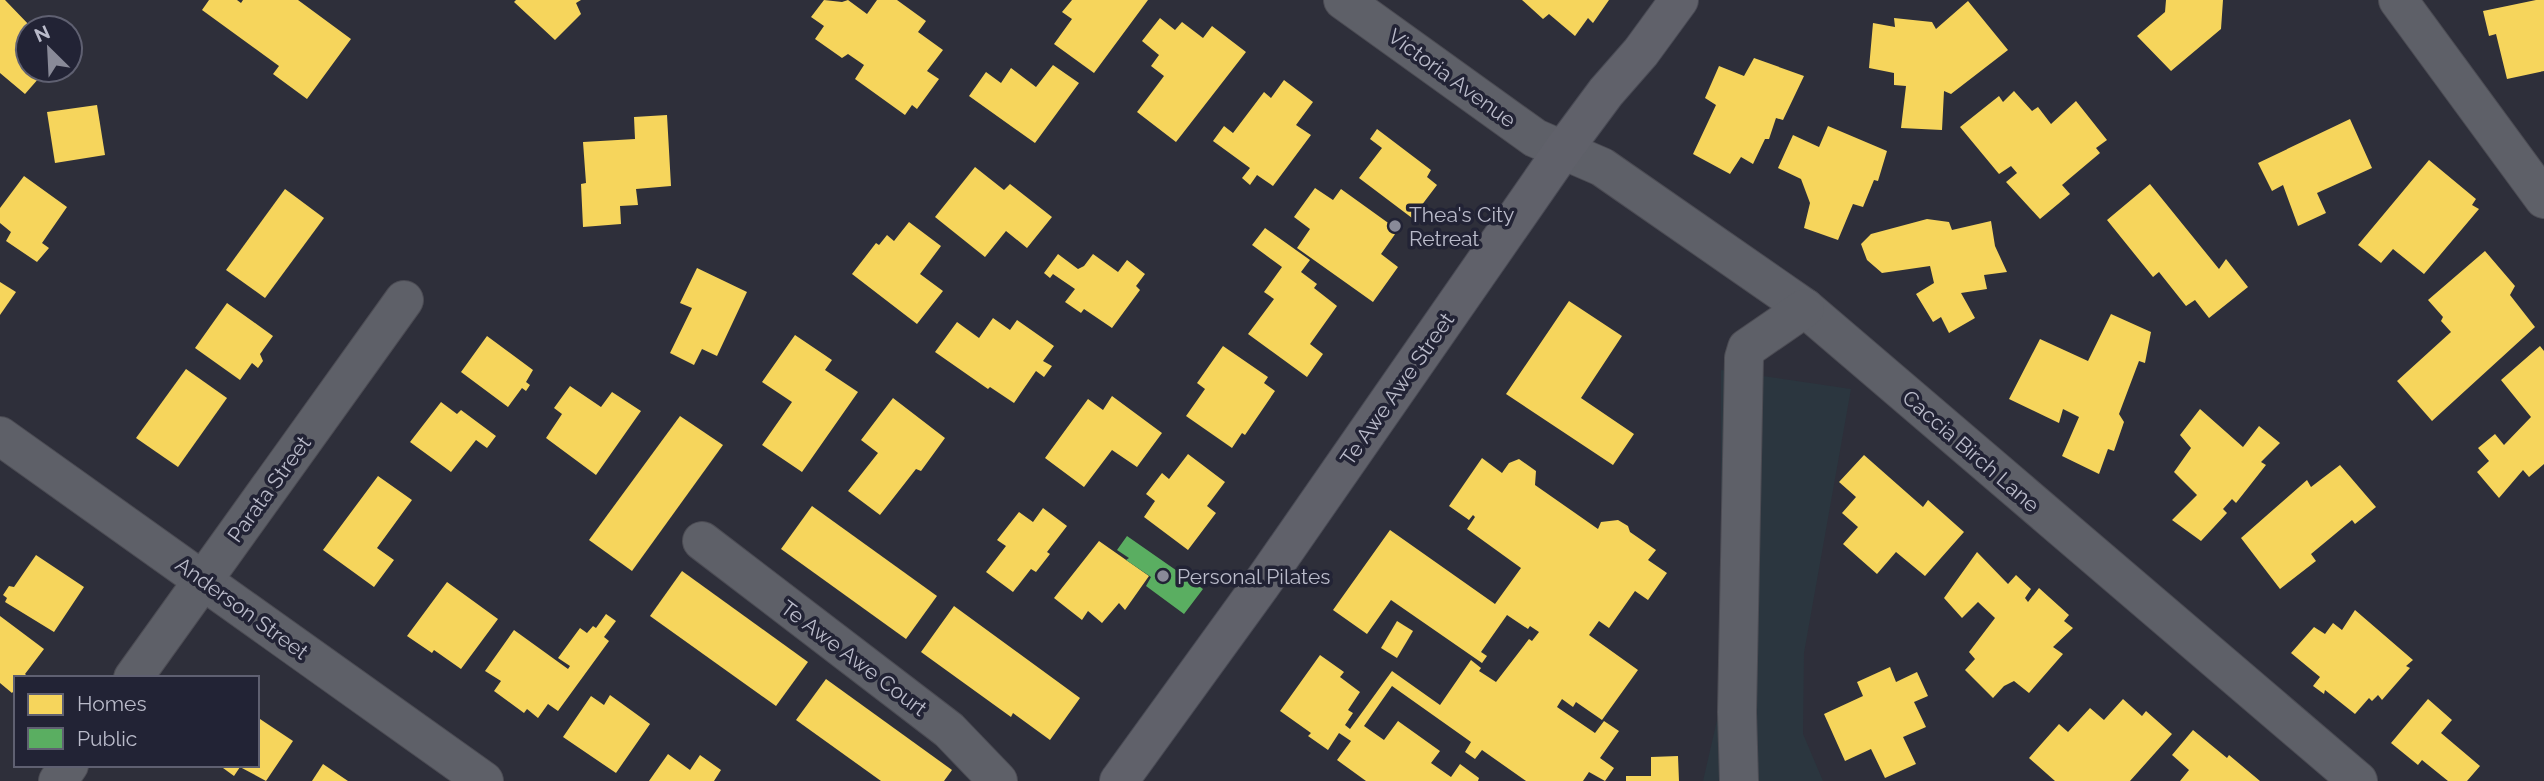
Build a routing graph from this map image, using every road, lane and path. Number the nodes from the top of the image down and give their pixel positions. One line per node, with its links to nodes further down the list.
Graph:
1 (1343, 0): 4 (street, Victoria Avenue)
2 (1679, 0): 4 (main road, Te Awe Awe Street)
3 (2398, 0): 5 (street)
4 (1563, 150): 7 (street, Caccia Birch Lane); 14 (main road, Te Awe Awe Street)
5 (2544, 199)
6 (404, 300): 10 (street, Parata Street)
7 (1805, 308): 15 (street); 16 (street, Caccia Birch Lane)
8 (0, 436): 10 (street, Anderson Street)
9 (702, 541): 13 (street, Te Awe Awe Court)
10 (203, 580): 11 (street, Parata Street); 12 (street, Anderson Street)
11 (134, 676)
12 (484, 781)
13 (999, 781)
14 (1119, 781)
15 (1739, 781)
16 (2358, 781)

